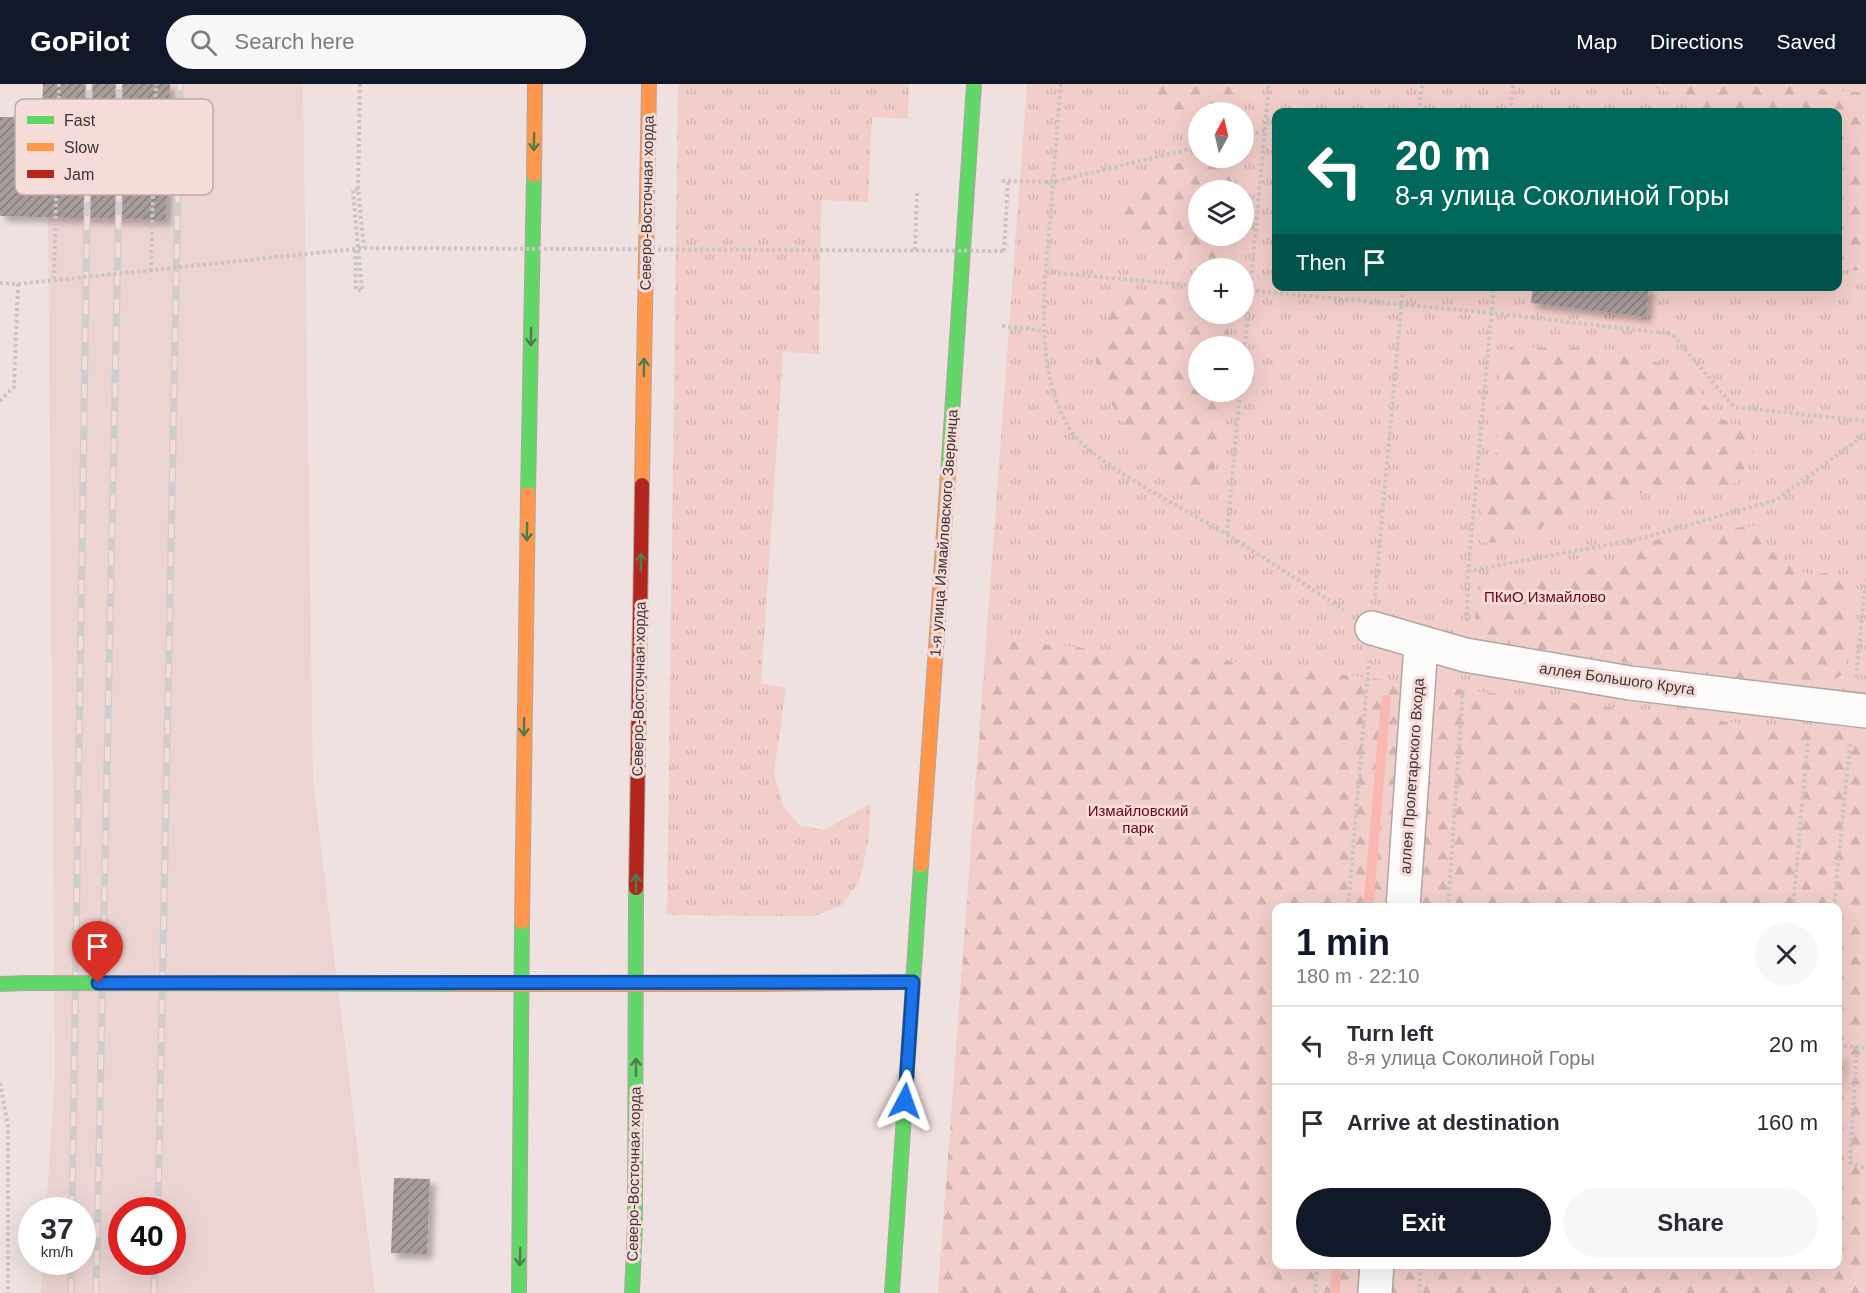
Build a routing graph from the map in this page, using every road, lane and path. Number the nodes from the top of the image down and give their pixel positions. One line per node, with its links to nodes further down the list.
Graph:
1 (59, 84): 11 (path)
2 (156, 84): 12 (path)
3 (360, 84): 21 (path)
4 (535, 84): 70 (main road, one-way to 70)
5 (649, 84): 71 (main road, Северо-Восточная хорда, one-way to 5)
6 (974, 84): 59 (main road, 1-я улица Измайловского Зверинца)
7 (1061, 84): 20 (path)
8 (1269, 84): 15 (path)
9 (1422, 84): 13 (path)
10 (1513, 84): 14 (path)
11 (59, 99)
12 (156, 99)
13 (1419, 108)
14 (1510, 108)
15 (1265, 131): 16 (path); 28 (path)
16 (1254, 134)
17 (1188, 149): 20 (path)
18 (997, 180): 19 (path)
19 (1008, 181): 20 (path); 27 (path, bridge)
20 (1053, 182): 30 (path)
21 (358, 189): 25 (path); 26 (path)
22 (917, 191): 27 (path)
23 (56, 195): 31 (path)
24 (153, 195): 29 (path)
25 (364, 249): 26 (path, bridge); 27 (path, bridge)
26 (355, 250): 29 (path, bridge)
27 (915, 250)
28 (1253, 258)
29 (151, 271): 31 (path, bridge)
30 (1046, 272): 34 (path); 41 (path)
31 (54, 279): 33 (path, bridge)
32 (0, 283): 33 (path, bridge)
33 (18, 284): 42 (path)
34 (1188, 285)
35 (1254, 290): 38 (path)
36 (1403, 291): 38 (path)
37 (1494, 291): 39 (path)
38 (1402, 304): 39 (path); 48 (path)
39 (1492, 313): 44 (path); 47 (path)
40 (1002, 326): 41 (path)
41 (1045, 332): 46 (path)
42 (0, 401)
43 (1239, 402): 46 (path)
44 (1866, 421)
45 (1866, 434): 47 (path)
46 (1227, 534): 48 (path)
47 (1468, 571): 50 (path)
48 (1372, 628): 49 (street, аллея Большого Круга); 54 (path)
49 (1420, 644): 50 (street, аллея Большого Круга); 55 (street, аллея Пролетарского Входа)
50 (1466, 655): 51 (street, аллея Большого Круга); 56 (path)
51 (1812, 705): 52 (street, аллея Большого Круга); 57 (path)
52 (1866, 711)
53 (1839, 854): 58 (path)
54 (1348, 903)
55 (1403, 903)
56 (1448, 903)
57 (1793, 903)
58 (1834, 903)
59 (913, 982): 60 (main road, bridge); 72 (main road, 1-я улица Измайловского Зверинца)
60 (0, 984)
61 (1842, 1046): 62 (path)
62 (1857, 1048): 63 (path); 65 (path)
63 (1866, 1048)
64 (0, 1083): 69 (path)
65 (1866, 1168)
66 (1317, 1269): 73 (path)
67 (1377, 1269): 74 (street)
68 (1421, 1269): 75 (path)
69 (8, 1293)
70 (519, 1293)
71 (632, 1293)
72 (892, 1293)
73 (1315, 1293)
74 (1375, 1293)
75 (1419, 1293)

